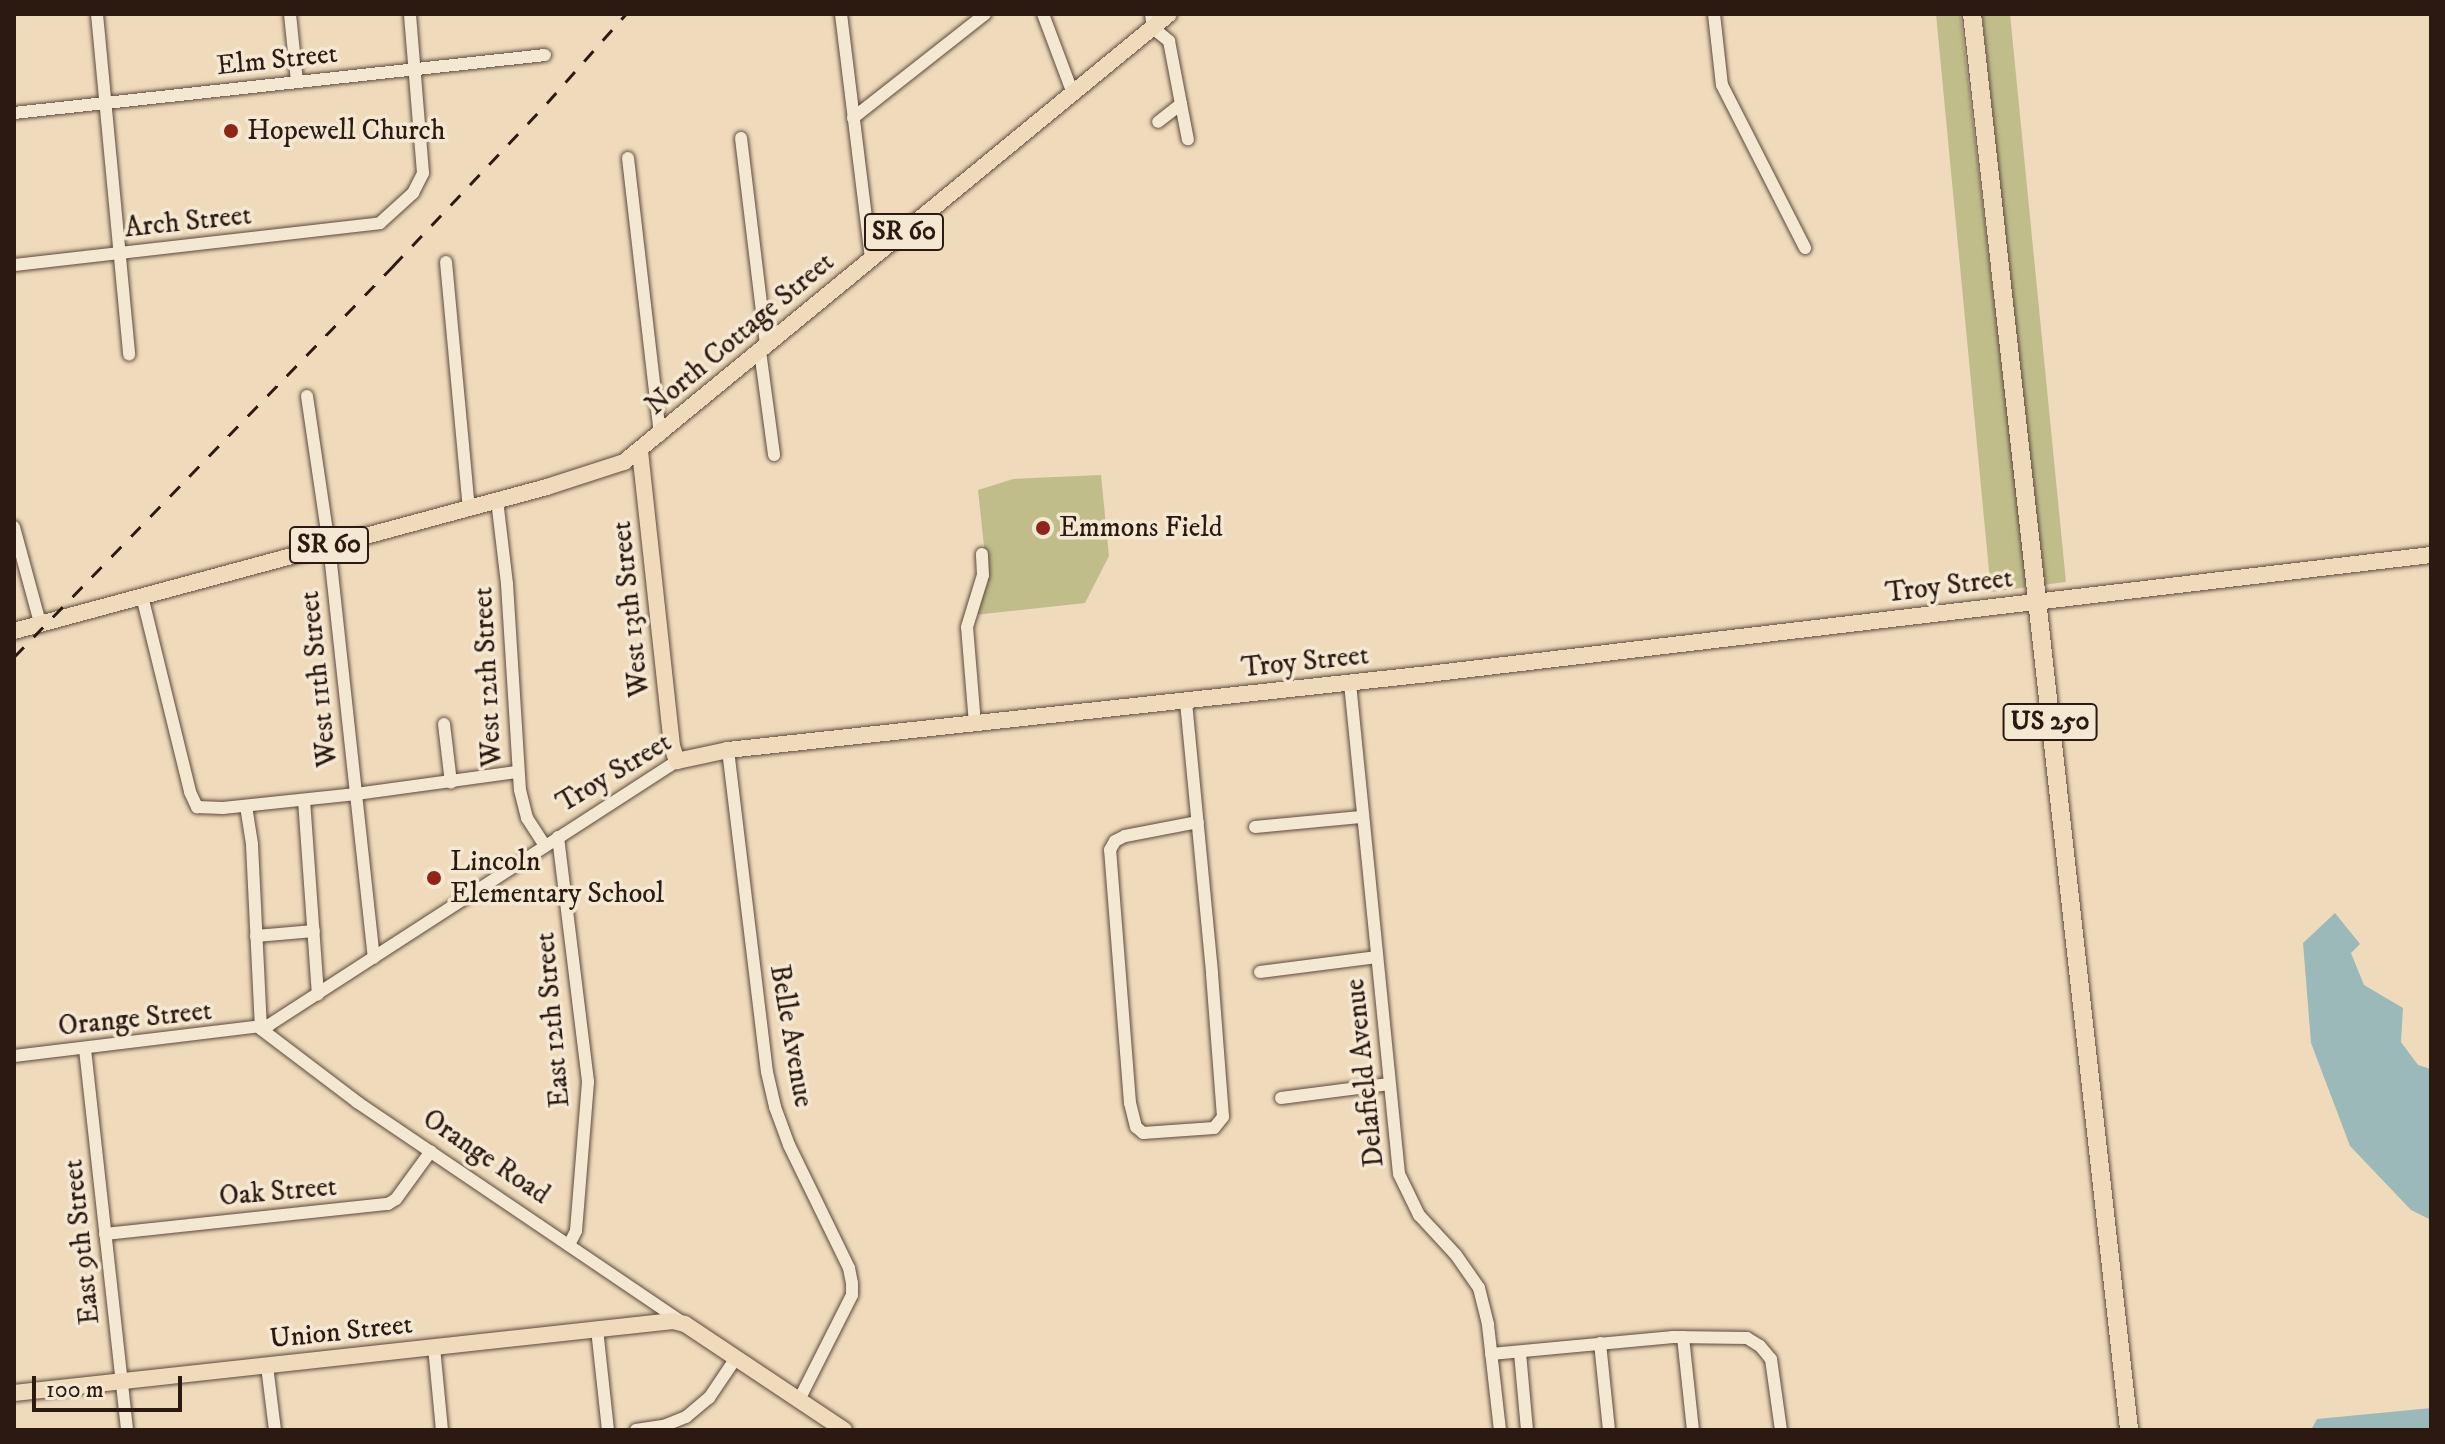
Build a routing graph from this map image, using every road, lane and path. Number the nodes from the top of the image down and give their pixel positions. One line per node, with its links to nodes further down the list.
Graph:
1 (97, 14): 15 (street)
2 (290, 14): 13 (street)
3 (410, 14): 12 (street)
4 (841, 14): 18 (street)
5 (985, 14): 18 (street)
6 (1043, 14): 14 (street)
7 (1169, 14): 10 (main road, North Cottage Street / SR 60)
8 (1714, 14): 23 (street)
9 (1972, 14): 41 (highway, US 250)
10 (1152, 21): 14 (main road, North Cottage Street / SR 60); 16 (street)
11 (545, 55): 12 (street, Elm Street)
12 (415, 69): 13 (street, Elm Street); 24 (street, Arch Street)
13 (297, 82): 15 (street, Elm Street)
14 (1072, 91): 25 (main road, North Cottage Street / SR 60)
15 (106, 103): 17 (street, Elm Street); 24 (street)
16 (1181, 104): 19 (street); 21 (street)
17 (14, 113)
18 (853, 118): 25 (street)
19 (1158, 122)
20 (741, 138): 28 (street)
21 (1188, 139)
22 (628, 158): 31 (street)
23 (1805, 248)
24 (121, 254): 27 (street, Arch Street); 29 (street)
25 (871, 259): 28 (main road, North Cottage Street / SR 60)
26 (446, 262): 35 (street)
27 (14, 265)
28 (763, 348): 31 (main road, North Cottage Street / SR 60); 33 (street)
29 (129, 354)
30 (307, 396): 37 (street, West 11th Street)
31 (660, 435): 32 (main road, North Cottage Street / SR 60)
32 (640, 451): 34 (main road, SR 60); 49 (main road, West 13th Street)
33 (774, 455)
34 (497, 500): 35 (main road, SR 60); 50 (street, West 12th Street)
35 (469, 508): 37 (main road, SR 60)
36 (14, 527): 42 (street)
37 (329, 545): 40 (main road, SR 60); 52 (street, West 11th Street)
38 (982, 554): 47 (street)
39 (2431, 555): 41 (main road, Troy Street)
40 (142, 596): 42 (main road, SR 60); 54 (street)
41 (2035, 601): 44 (main road, Troy Street); 97 (highway, US 250)
42 (40, 623): 43 (main road, SR 60)
43 (14, 631)
44 (1350, 683): 45 (main road, Troy Street); 55 (street, Delafield Avenue)
45 (1186, 702): 47 (main road, Troy Street); 56 (street)
46 (444, 724): 51 (street)
47 (975, 724): 48 (main road, Troy Street)
48 (728, 750): 49 (main road, Troy Street); 85 (street, Belle Avenue)
49 (677, 761): 58 (street, Troy Street)
50 (517, 772): 51 (street); 59 (street, West 12th Street)
51 (451, 783): 52 (street)
52 (356, 794): 53 (street); 63 (street, West 11th Street)
53 (304, 800): 54 (street); 60 (street)
54 (246, 806): 61 (street)
55 (1361, 817): 57 (street); 62 (street, Delafield Avenue)
56 (1198, 822): 56 (street)
57 (1255, 827)
58 (558, 837): 59 (street, Troy Street); 73 (street, East 12th Street)
59 (545, 846): 63 (street, Troy Street)
60 (314, 931): 61 (street); 65 (street)
61 (256, 936): 66 (street)
62 (1377, 957): 64 (street); 69 (street, Delafield Avenue)
63 (374, 958): 65 (street, Troy Street)
64 (1260, 972)
65 (318, 994): 66 (street, Troy Street)
66 (261, 1029): 67 (street, Orange Street); 71 (street, Orange Road)
67 (85, 1049): 68 (street, Orange Street); 72 (street, East 9th Street)
68 (14, 1056)
69 (1389, 1084): 70 (street); 80 (street, Delafield Avenue)
70 (1281, 1098)
71 (431, 1151): 72 (street, Oak Street); 73 (street, Orange Road)
72 (105, 1234): 83 (street, East 9th Street)
73 (569, 1245): 74 (street, Orange Road)
74 (679, 1323): 75 (main road, Union Street); 81 (main road, Orange Road)
75 (597, 1329): 78 (main road, Union Street); 89 (street)
76 (1683, 1337): 77 (street); 95 (street); 96 (street)
77 (1600, 1343): 79 (street); 94 (street)
78 (434, 1347): 82 (main road, Union Street); 88 (street)
79 (1520, 1353): 80 (street); 93 (street)
80 (1491, 1354): 92 (street, Delafield Avenue)
81 (736, 1358): 85 (main road, Orange Road); 90 (street)
82 (267, 1366): 83 (main road, Union Street); 87 (street)
83 (121, 1382): 84 (main road, Union Street); 86 (street, East 9th Street)
84 (14, 1393)
85 (799, 1400): 91 (main road, Orange Road)
86 (127, 1430)
87 (275, 1430)
88 (442, 1430)
89 (608, 1430)
90 (636, 1430)
91 (844, 1430)
92 (1500, 1430)
93 (1527, 1430)
94 (1609, 1430)
95 (1693, 1430)
96 (1781, 1430)
97 (2129, 1430)

